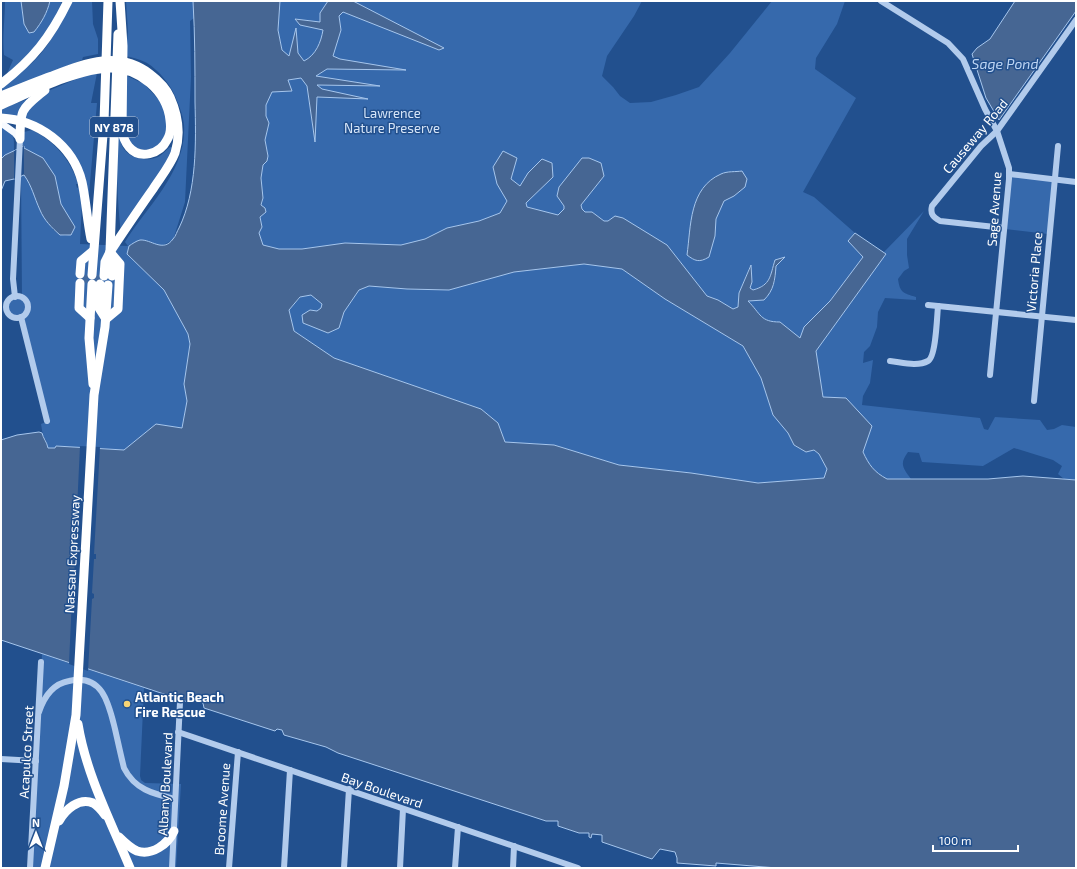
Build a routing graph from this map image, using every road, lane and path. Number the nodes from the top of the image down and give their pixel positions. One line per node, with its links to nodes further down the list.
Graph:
1 (68, 1): 9 (highway)
2 (108, 1): 23 (highway, Nassau Expressway / NY 878)
3 (117, 1): 24 (highway, NY 878)
4 (120, 1): 8 (highway)
5 (881, 1): 16 (street, Sage Avenue)
6 (1076, 20): 16 (street, Causeway Road)
7 (75, 71): 8 (highway); 10 (highway); 11 (highway)
8 (145, 75): 24 (highway)
9 (1, 84)
10 (52, 84): 12 (highway); 14 (highway)
11 (1, 96)
12 (1, 105)
13 (1, 118): 14 (highway)
14 (20, 121): 17 (highway); 23 (highway)
15 (1, 123): 17 (main road)
16 (997, 131): 19 (street, Sage Avenue); 22 (street, Causeway Road)
17 (20, 138): 26 (street)
18 (1058, 146): 20 (street, Victoria Place)
19 (1009, 174): 20 (street); 22 (street, Sage Avenue)
20 (1054, 180): 21 (street); 32 (street, Victoria Place)
21 (1076, 182)
22 (1004, 228): 29 (street, Sage Avenue)
23 (93, 251): 25 (highway, Nassau Expressway)
24 (110, 252): 25 (highway); 25 (highway); 35 (highway)
25 (98, 280): 34 (highway, Nassau Expressway); 34 (highway); 35 (highway, Nassau Expressway)
26 (14, 297): 30 (street); 33 (street)
27 (928, 305): 28 (street)
28 (938, 306): 29 (street); 37 (street)
29 (996, 312): 32 (street); 38 (street, Sage Avenue)
30 (8, 314): 31 (street); 33 (street)
31 (1, 315)
32 (1041, 316): 36 (street); 40 (street, Victoria Place)
33 (21, 317): 41 (street)
34 (90, 318): 39 (highway, Nassau Expressway)
35 (106, 319): 39 (highway, Nassau Expressway)
36 (1076, 320)
37 (890, 361)
38 (990, 374)
39 (94, 395): 45 (highway, Nassau Expressway)
40 (1034, 401)
41 (47, 421)
42 (41, 662): 44 (street, Acapulco Street)
43 (180, 702): 46 (street, Albany Boulevard)
44 (39, 712): 49 (street, Acapulco Street); 52 (street)
45 (76, 715): 54 (highway, Nassau Expressway); 56 (highway, Nassau Expressway)
46 (178, 732): 47 (street, Bay Boulevard); 52 (street, Albany Boulevard)
47 (238, 752): 50 (street, Bay Boulevard); 65 (street, Broome Avenue)
48 (1, 759): 49 (street)
49 (36, 761): 62 (street, Acapulco Street)
50 (290, 770): 51 (street, Bay Boulevard); 66 (street)
51 (349, 789): 53 (street, Bay Boulevard); 67 (street)
52 (175, 799): 57 (street, Albany Boulevard)
53 (403, 809): 55 (street, Bay Boulevard); 68 (street)
54 (110, 820): 56 (highway); 58 (highway, Nassau Expressway)
55 (458, 827): 59 (street, Bay Boulevard); 69 (street)
56 (56, 828): 60 (highway, Nassau Expressway)
57 (174, 831): 58 (highway); 64 (street, Albany Boulevard)
58 (116, 832): 63 (highway, Nassau Expressway)
59 (514, 846): 61 (street, Bay Boulevard); 70 (street)
60 (45, 867)
61 (570, 867): 71 (street, Bay Boulevard)
62 (30, 868)
63 (130, 868)
64 (172, 868)
65 (229, 868)
66 (284, 868)
67 (344, 868)
68 (400, 868)
69 (455, 868)
70 (513, 868)
71 (578, 868)

